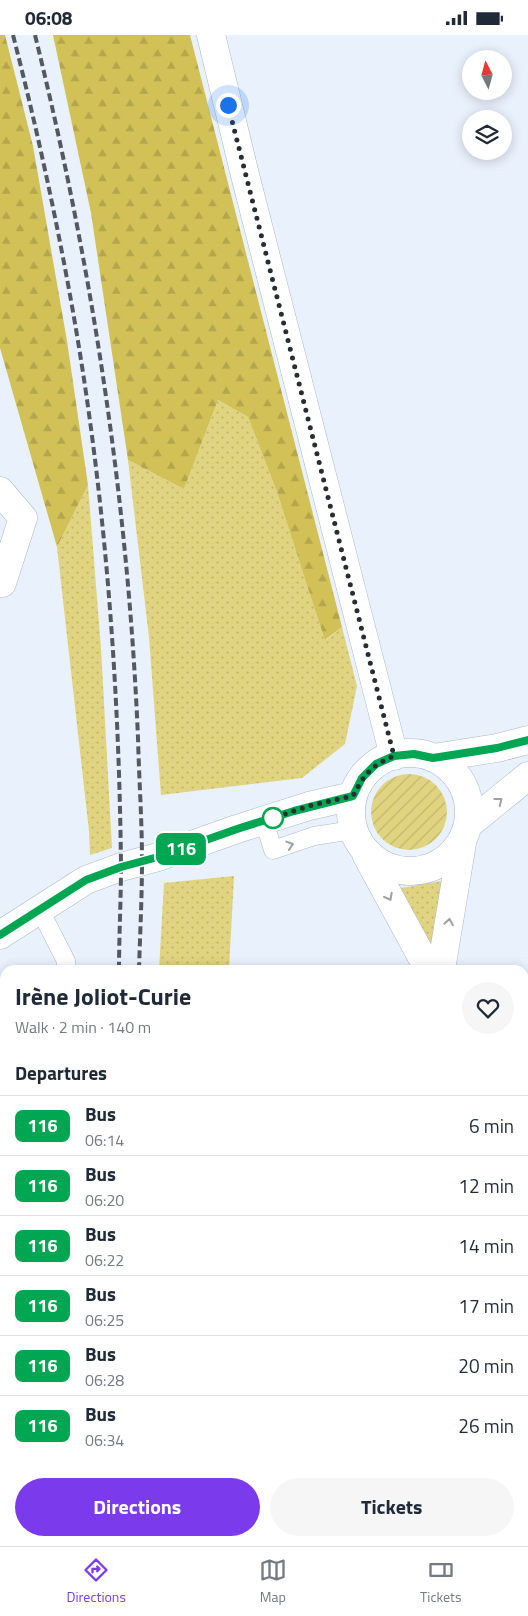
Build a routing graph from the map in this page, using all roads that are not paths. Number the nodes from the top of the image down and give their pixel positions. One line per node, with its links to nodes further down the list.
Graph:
1 (211, 35): 5 (street)
2 (0, 491): 3 (street)
3 (2, 583)
4 (528, 740): 6 (street)
5 (394, 756): 6 (street); 8 (street)
6 (433, 758): 11 (street)
7 (528, 776): 11 (street, one-way to 7)
8 (353, 796): 9 (street); 10 (street)
9 (264, 821): 10 (lane, one-way to 10); 13 (street)
10 (353, 830): 12 (street)
11 (466, 834): 12 (street); 17 (street, one-way to 11)
12 (366, 854): 16 (street, one-way to 16)
13 (40, 910): 14 (street); 15 (lane)
14 (0, 935)
15 (66, 965)
16 (426, 965)
17 (442, 965)

